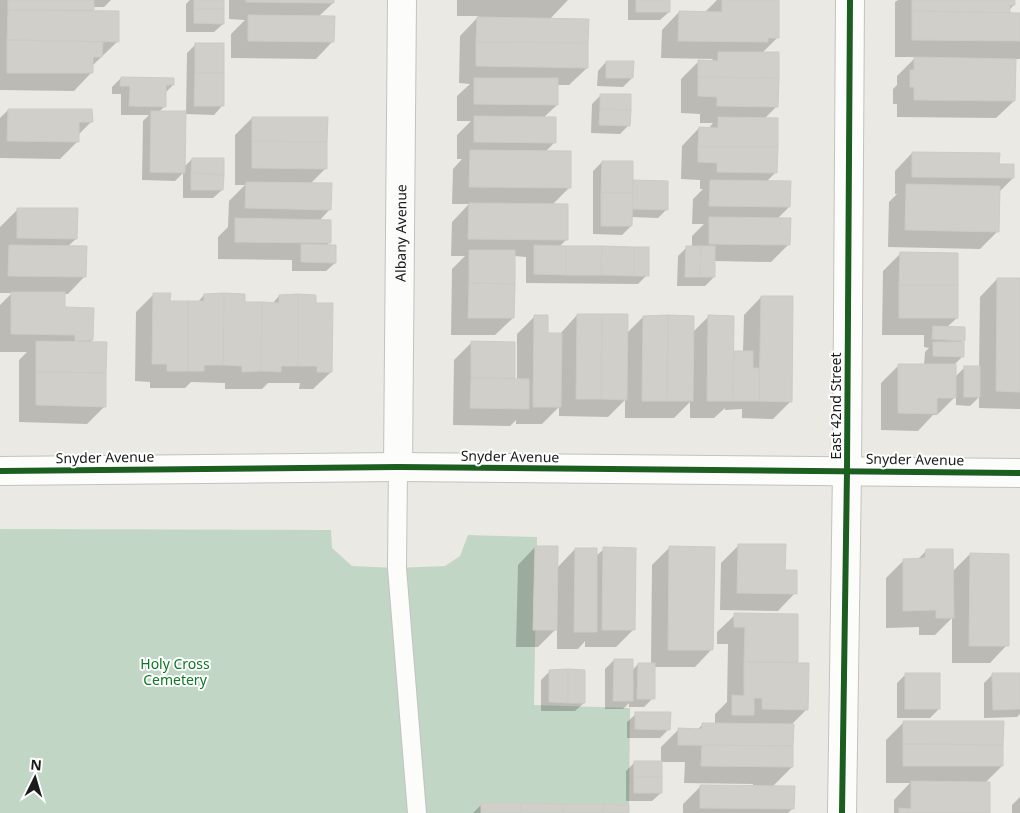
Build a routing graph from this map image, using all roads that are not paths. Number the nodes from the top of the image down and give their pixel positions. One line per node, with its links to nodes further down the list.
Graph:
1 (402, 0): 3 (street, Albany Avenue)
2 (850, 0): 5 (street, East 42nd Street)
3 (398, 467): 4 (street, Snyder Avenue); 5 (street, Snyder Avenue); 7 (lane)
4 (0, 471)
5 (847, 471): 6 (street, Snyder Avenue); 8 (street, East 42nd Street)
6 (1020, 472)
7 (418, 813)
8 (842, 813)

